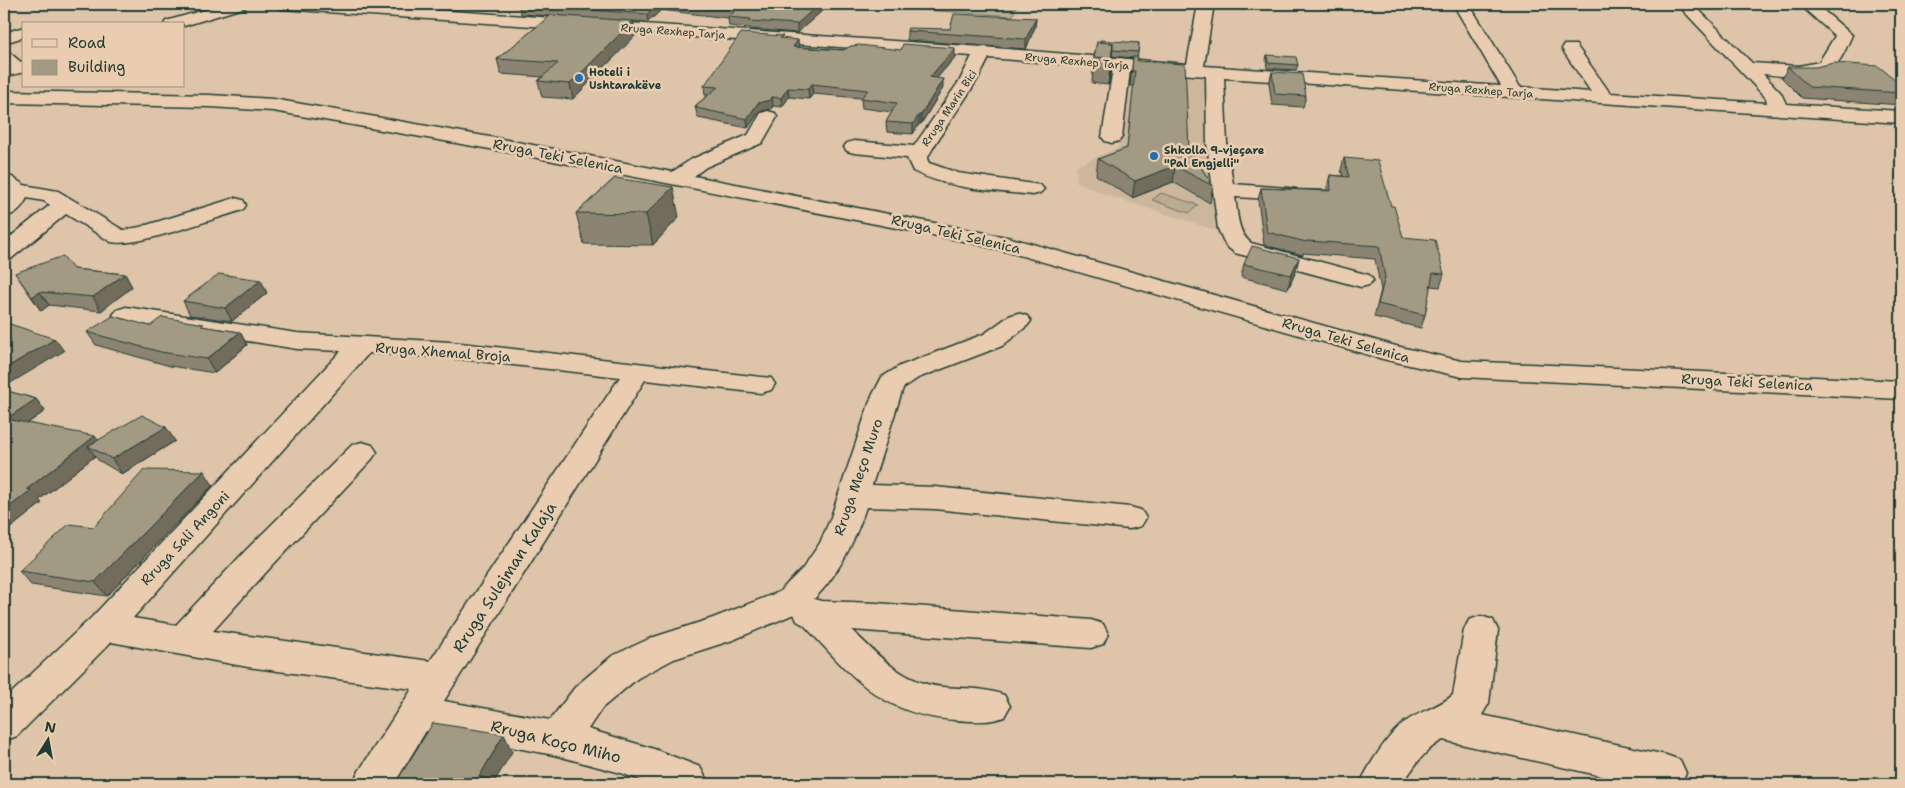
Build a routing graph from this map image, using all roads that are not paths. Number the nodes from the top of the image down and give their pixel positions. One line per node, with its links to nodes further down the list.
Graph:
1 (242, 4): 7 (street)
2 (282, 4): 11 (street, Rruga Rexhep Tarja)
3 (1206, 4): 14 (street)
4 (1462, 4): 16 (street)
5 (1685, 4): 13 (street)
6 (1808, 4): 13 (street)
7 (179, 22)
8 (22, 33): 9 (street)
9 (4, 38)
10 (1570, 49): 18 (street)
11 (983, 52): 12 (street, Rruga Rexhep Tarja); 24 (street, Rruga Marin Bici)
12 (1122, 64): 14 (street, Rruga Rexhep Tarja); 22 (street)
13 (1746, 68): 19 (street)
14 (1194, 71): 15 (street, Rruga Rexhep Tarja)
15 (1215, 73): 16 (street, Rruga Rexhep Tarja); 28 (street)
16 (1514, 92): 18 (street, Rruga Rexhep Tarja)
17 (4, 97): 25 (street, Rruga Teki Selenica)
18 (1604, 98): 19 (street, Rruga Rexhep Tarja)
19 (1778, 109): 21 (street, Rruga Rexhep Tarja)
20 (768, 117): 25 (street)
21 (1901, 118)
22 (1112, 137)
23 (854, 147): 24 (street)
24 (920, 153): 27 (street, Rruga Marin Bici)
25 (676, 178): 40 (street, Rruga Teki Selenica)
26 (11, 185): 30 (street); 32 (street)
27 (1034, 189)
28 (1224, 190): 29 (street); 34 (street)
29 (1288, 194)
30 (63, 203): 31 (street); 33 (street)
31 (236, 205)
32 (4, 211)
33 (4, 253)
34 (1361, 280)
35 (126, 315): 37 (street, Rruga Xhemal Broja)
36 (1018, 321): 42 (street, Rruga Meço Muro)
37 (361, 346): 38 (street, Rruga Xhemal Broja); 45 (street, Rruga Sali Angoni)
38 (638, 370): 39 (street, Rruga Xhemal Broja); 49 (street, Rruga Sulejman Kalaja)
39 (761, 384)
40 (1901, 390)
41 (362, 452): 48 (street)
42 (854, 496): 43 (street); 44 (street, Rruga Meço Muro)
43 (1130, 518)
44 (804, 608): 47 (street); 50 (street); 54 (street, Rruga Meço Muro)
45 (104, 626): 48 (street); 53 (street, Rruga Sali Angoni)
46 (1481, 630): 52 (street)
47 (1091, 634)
48 (184, 641): 49 (street)
49 (439, 677): 51 (street, Rruga Sulejman Kalaja)
50 (991, 706)
51 (418, 713): 54 (street, Rruga Koço Miho); 56 (street, Rruga Sulejman Kalaja)
52 (1442, 723): 55 (street); 58 (street)
53 (4, 724)
54 (559, 739): 57 (street, Rruga Koço Miho)
55 (1666, 773)
56 (373, 784)
57 (689, 784)
58 (1380, 784)

